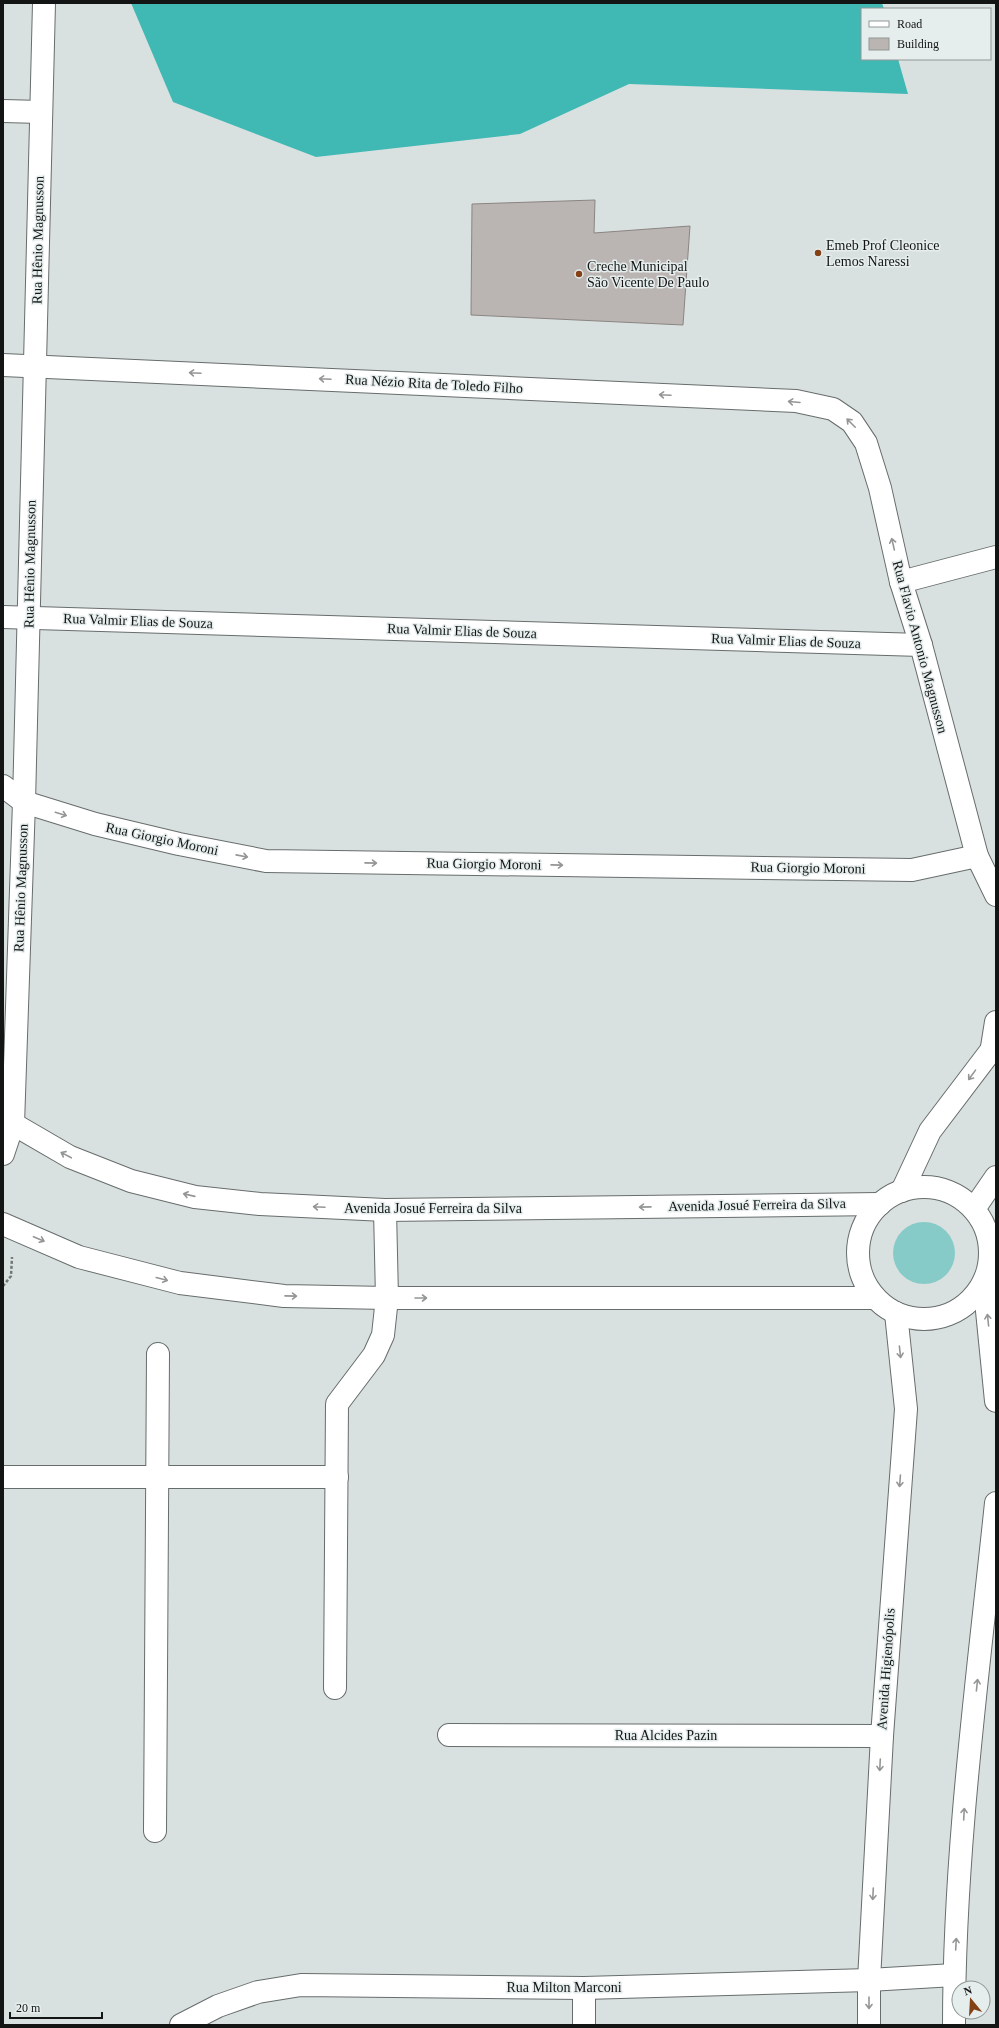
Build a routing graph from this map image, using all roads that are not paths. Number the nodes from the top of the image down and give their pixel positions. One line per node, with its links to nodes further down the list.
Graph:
1 (44, 3): 3 (street, Rua Hênio Magnusson)
2 (3, 111): 3 (street)
3 (41, 112): 5 (street, Rua Hênio Magnusson)
4 (3, 365): 5 (street, Rua Nézio Rita de Toledo Filho)
5 (35, 365): 6 (street, Rua Nézio Rita de Toledo Filho, one-way to 5); 10 (street, Rua Hênio Magnusson)
6 (833, 409): 8 (street, Rua Flavio Antonio Magnusson, one-way to 6)
7 (996, 557): 8 (street)
8 (901, 582): 11 (street, Rua Flavio Antonio Magnusson)
9 (3, 617): 10 (street, Rua Valmir Elias de Souza)
10 (28, 618): 11 (street, Rua Valmir Elias de Souza); 13 (street, Rua Hênio Magnusson)
11 (921, 645): 14 (street, Rua Flavio Antonio Magnusson)
12 (3, 786): 13 (street, Rua Giorgio Moroni)
13 (24, 802): 14 (street, Rua Giorgio Moroni, one-way to 14); 18 (street, Rua Hênio Magnusson)
14 (976, 856): 15 (street, Rua Flavio Antonio Magnusson)
15 (996, 895)
16 (996, 1022): 17 (street)
17 (994, 1046): 21 (street, one-way to 21)
18 (8, 1121): 19 (street, Rua Hênio Magnusson); 24 (street, Avenida Josué Ferreira da Silva, one-way to 18)
19 (3, 1154)
20 (996, 1177): 23 (street)
21 (902, 1190): 22 (street); 23 (street)
22 (880, 1204): 24 (street, Avenida Josué Ferreira da Silva, one-way to 24); 29 (street)
23 (974, 1208): 26 (street)
24 (385, 1210): 28 (street)
25 (3, 1224): 28 (street, one-way to 28)
26 (994, 1256): 27 (street)
27 (984, 1282): 30 (street); 32 (street, one-way to 27)
28 (387, 1298): 29 (street, one-way to 29); 35 (street)
29 (875, 1298): 30 (street)
30 (896, 1313): 39 (street, Avenida Higienópolis, one-way to 39)
31 (158, 1354): 34 (street)
32 (996, 1401)
33 (3, 1476): 34 (street)
34 (158, 1477): 35 (street); 40 (street)
35 (337, 1478): 37 (street)
36 (996, 1503): 41 (street, one-way to 36)
37 (335, 1688)
38 (450, 1735): 39 (street, Rua Alcides Pazin)
39 (882, 1736): 42 (street, Avenida Higienópolis, one-way to 42)
40 (155, 1831)
41 (954, 1975): 42 (street, Rua Milton Marconi); 47 (street)
42 (869, 1980): 43 (street, Rua Milton Marconi); 46 (street, Avenida Higienópolis, one-way to 46)
43 (584, 1988): 44 (street, Rua Milton Marconi); 45 (street)
44 (181, 2025)
45 (584, 2025)
46 (869, 2025)
47 (954, 2025)

